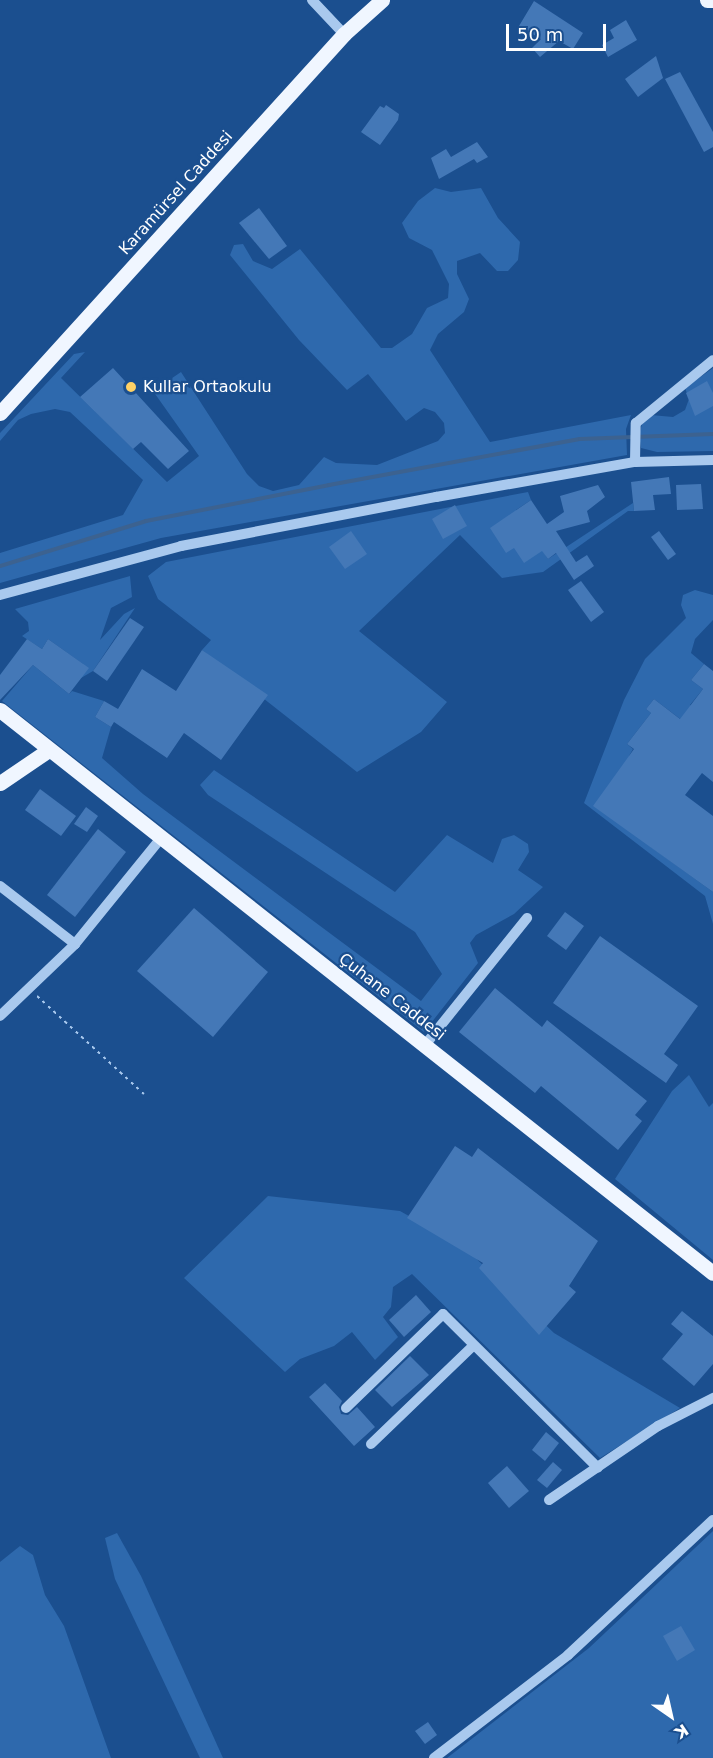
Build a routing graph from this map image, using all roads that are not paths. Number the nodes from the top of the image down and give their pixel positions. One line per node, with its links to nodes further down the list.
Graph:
1 (312, 0): 5 (street)
2 (381, 0): 5 (main road, Karamürsel Caddesi)
3 (707, 0): 4 (main road)
4 (713, 0)
5 (344, 34): 7 (main road, Karamürsel Caddesi)
6 (713, 360): 9 (street)
7 (0, 413)
8 (713, 460): 9 (street)
9 (635, 462): 10 (street)
10 (0, 595)
11 (0, 710): 12 (main road, Çuhane Caddesi)
12 (47, 751): 13 (main road); 14 (main road, Çuhane Caddesi)
13 (0, 783)
14 (161, 838): 17 (street); 19 (main road, Çuhane Caddesi)
15 (0, 885): 17 (street)
16 (527, 918): 19 (street)
17 (75, 944): 18 (street)
18 (0, 1016)
19 (425, 1045): 20 (main road, Çuhane Caddesi)
20 (713, 1273)
21 (473, 1346): 23 (street); 24 (street); 25 (street)
22 (713, 1398): 25 (street)
23 (345, 1408)
24 (371, 1444)
25 (598, 1468): 26 (street)
26 (549, 1500)
27 (713, 1520): 28 (street)
28 (434, 1758)

